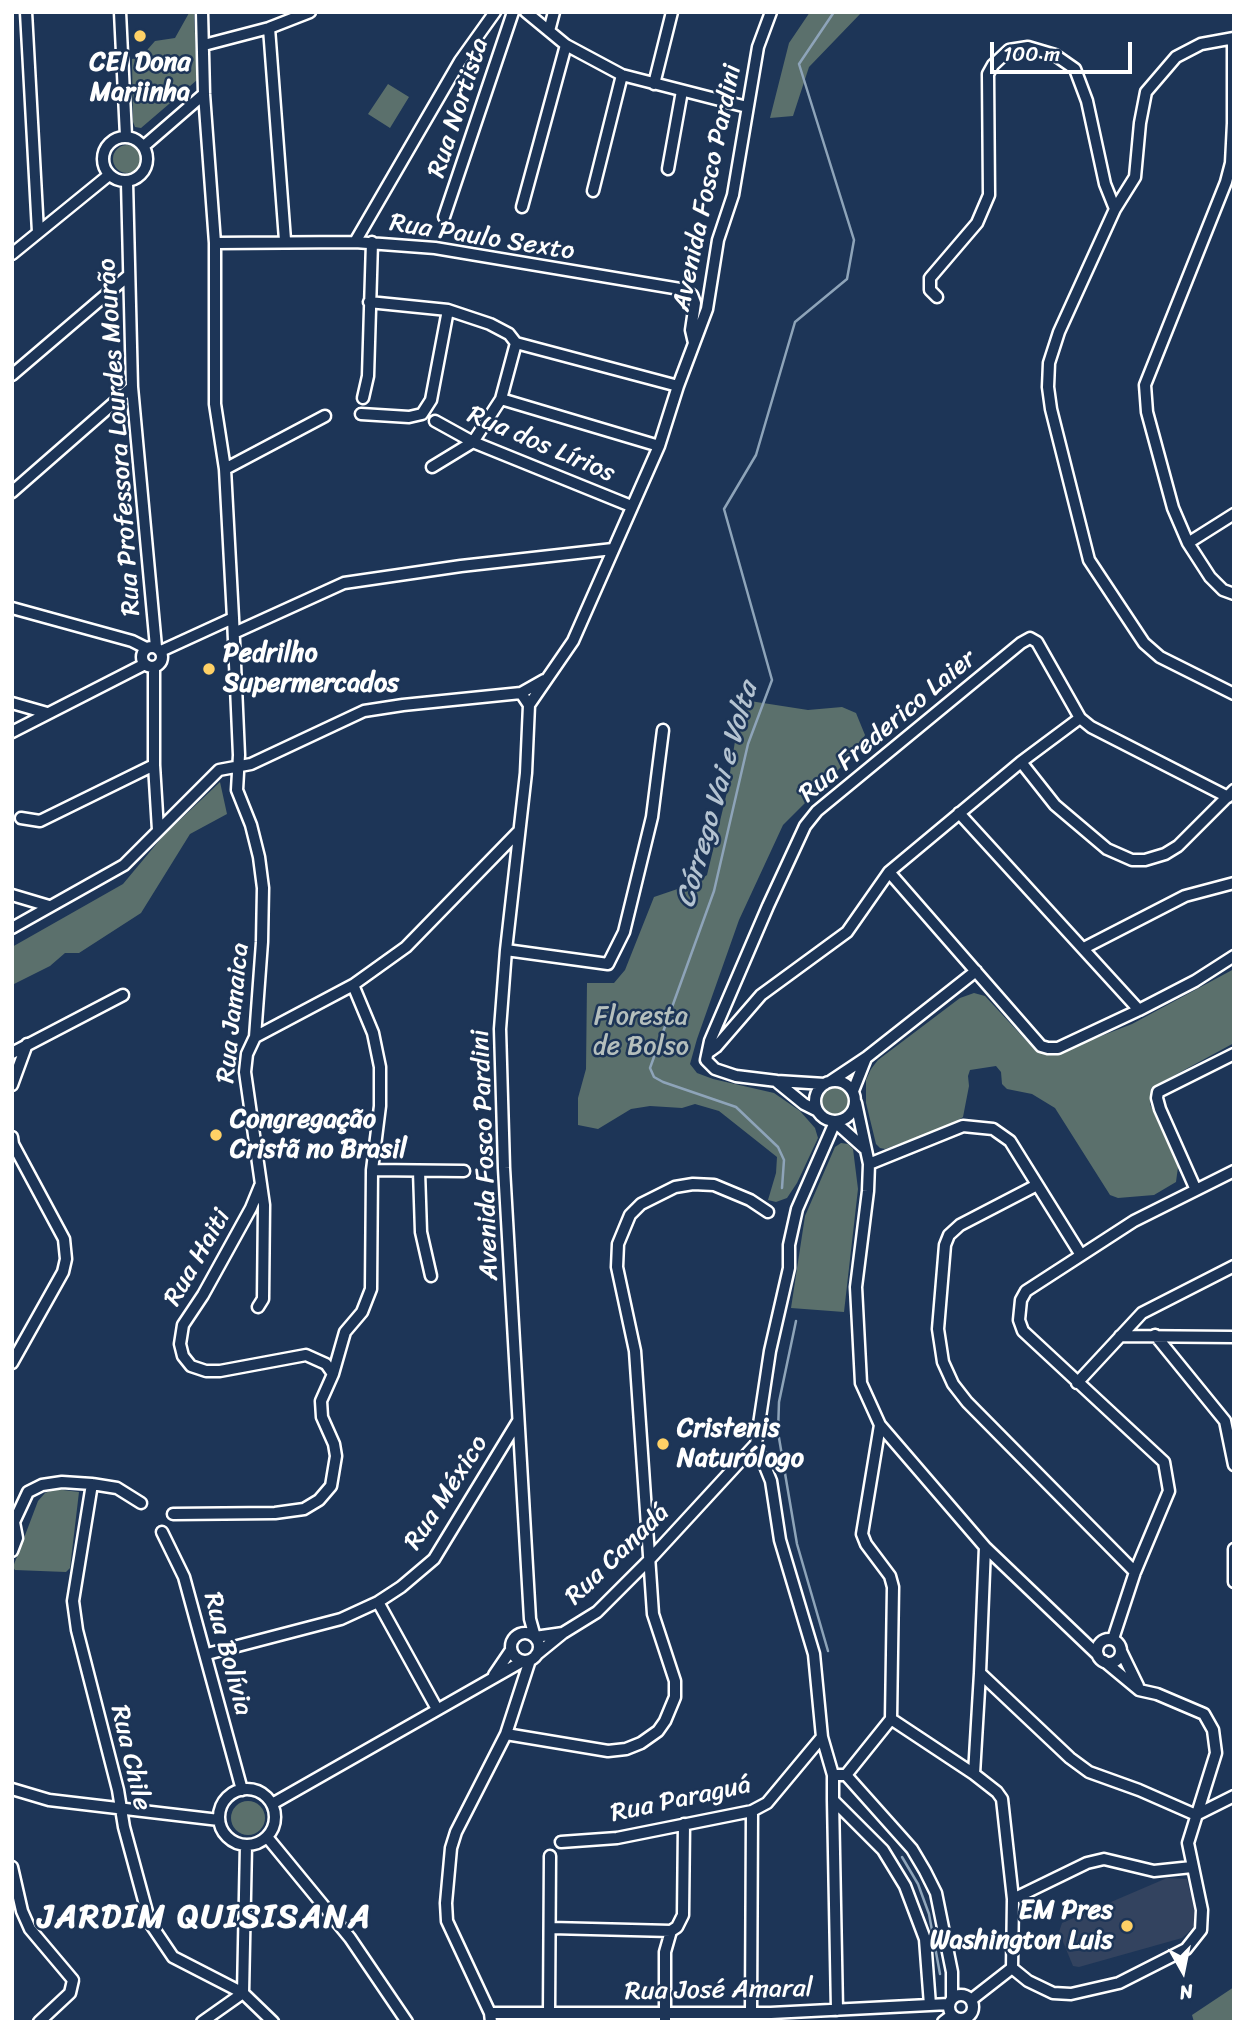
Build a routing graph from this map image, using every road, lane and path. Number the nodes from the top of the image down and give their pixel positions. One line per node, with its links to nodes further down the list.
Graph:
1 (26, 12): 30 (street)
2 (120, 12): 21 (street)
3 (202, 12): 14 (street, Rua Jamaica)
4 (310, 12): 11 (street)
5 (495, 12): 32 (street)
6 (513, 12): 29 (street, Rua Nortista)
7 (526, 12): 12 (street)
8 (554, 12): 12 (street)
9 (673, 12): 17 (street)
10 (771, 12): 20 (street, Avenida Fosco Pardini)
11 (269, 27): 14 (street); 31 (street)
12 (549, 31): 15 (street)
13 (1233, 39): 28 (street); 57 (street)
14 (204, 45): 19 (street, Rua Jamaica)
15 (566, 45): 16 (street); 27 (street)
16 (622, 75): 17 (street); 26 (street)
17 (654, 84): 18 (street)
18 (682, 91): 20 (street); 23 (street)
19 (204, 94): 22 (street); 34 (street, Rua Jamaica)
20 (747, 107): 41 (street, Avenida Fosco Pardini)
21 (127, 136): 22 (street); 24 (street)
22 (144, 146): 25 (street)
23 (668, 169)
24 (109, 175): 25 (street); 30 (street)
25 (127, 181): 36 (street, Rua Professora Lourdes Mourão)
26 (593, 191)
27 (522, 207)
28 (1115, 209): 37 (street); 67 (street)
29 (444, 217)
30 (38, 232): 35 (street)
31 (285, 240): 32 (street, Rua Paulo Sexto); 34 (street, Rua Paulo Sexto)
32 (355, 242): 33 (street, Rua Paulo Sexto)
33 (372, 242): 38 (street); 41 (street, Rua Paulo Sexto)
34 (215, 243): 53 (street, Rua Jamaica)
35 (12, 254)
36 (128, 276): 42 (street); 44 (street, Rua Professora Lourdes Mourão)
37 (937, 297)
38 (369, 302): 39 (street); 45 (street)
39 (448, 310): 40 (street); 47 (street)
40 (516, 343): 43 (street); 46 (street)
41 (694, 343): 43 (street, Avenida Fosco Pardini)
42 (12, 375)
43 (678, 386): 51 (street, Avenida Fosco Pardini)
44 (132, 387): 54 (street); 63 (street, Rua Professora Lourdes Mourão)
45 (363, 398)
46 (501, 399): 50 (street); 51 (street)
47 (361, 414)
48 (325, 416): 53 (street)
49 (435, 421): 50 (street, Rua dos Lírios)
50 (473, 442): 52 (street); 55 (street, Rua dos Lírios)
51 (659, 446): 55 (street, Avenida Fosco Pardini)
52 (432, 467)
53 (225, 469): 61 (street, Rua Jamaica)
54 (12, 492)
55 (631, 506): 58 (street, Avenida Fosco Pardini)
56 (1234, 514): 57 (street)
57 (1188, 543): 59 (street)
58 (613, 549): 62 (street); 65 (street, Avenida Fosco Pardini)
59 (1234, 594)
60 (12, 608): 63 (street)
61 (233, 618): 62 (street, Rua Jamaica); 63 (street)
62 (234, 633): 76 (street, Rua Jamaica)
63 (154, 649): 64 (street, Rua Professora Lourdes Mourão); 64 (street)
64 (149, 665): 70 (street); 75 (street)
65 (549, 678): 66 (street); 69 (street, Avenida Fosco Pardini)
66 (521, 693): 69 (street); 76 (street)
67 (1234, 694)
68 (12, 703): 70 (street)
69 (529, 705): 81 (street, Avenida Fosco Pardini)
70 (47, 713): 73 (street)
71 (1080, 718): 74 (street); 77 (street); 97 (street, Rua Frederico Laier)
72 (663, 730): 88 (street)
73 (12, 732)
74 (1021, 762): 77 (street); 78 (street)
75 (154, 765): 79 (street); 80 (street)
76 (237, 766): 80 (street); 94 (street, Rua Jamaica)
77 (1231, 794)
78 (959, 813): 82 (street); 87 (street)
79 (21, 818)
80 (158, 830): 85 (street)
81 (518, 832): 88 (street, Avenida Fosco Pardini); 91 (street)
82 (889, 872): 90 (street); 97 (street)
83 (1234, 883): 87 (street)
84 (12, 895): 85 (street)
85 (48, 906): 86 (street)
86 (12, 929)
87 (1084, 948): 93 (street)
88 (506, 950): 128 (street, Avenida Fosco Pardini)
89 (1234, 956): 93 (street)
90 (976, 971): 93 (street); 99 (street)
91 (353, 985): 94 (street); 110 (street)
92 (123, 995): 95 (street)
93 (1139, 1010)
94 (255, 1037): 114 (street, Rua Jamaica)
95 (27, 1044): 96 (street); 102 (street)
96 (12, 1052)
97 (709, 1052): 100 (street)
98 (1234, 1054): 116 (street)
99 (867, 1057): 101 (street); 103 (street)
100 (777, 1082): 101 (street); 105 (street)
101 (828, 1083): 103 (street); 105 (street)
102 (12, 1085)
103 (853, 1091): 104 (street)
104 (856, 1103): 106 (street); 108 (street)
105 (816, 1110): 106 (street)
106 (830, 1121): 108 (street); 130 (street)
107 (12, 1137): 125 (street)
108 (864, 1147): 109 (street)
109 (869, 1164): 115 (street); 129 (street)
110 (372, 1170): 111 (street); 126 (street)
111 (419, 1171): 112 (street); 120 (street)
112 (464, 1171)
113 (1234, 1171): 116 (street)
114 (260, 1185): 121 (street, Rua Jamaica); 126 (street, Rua Haiti)
115 (1037, 1185): 118 (street); 141 (street)
116 (1196, 1190): 118 (street)
117 (768, 1212): 140 (street)
118 (1081, 1255): 127 (street)
119 (1234, 1266): 123 (street)
120 (431, 1276)
121 (258, 1307)
122 (1155, 1335): 123 (street); 124 (street); 131 (street)
123 (1119, 1336): 127 (street)
124 (1234, 1337)
125 (12, 1363)
126 (333, 1374): 134 (street)
127 (1077, 1383): 141 (street)
128 (519, 1420): 143 (street, Rua México); 144 (street, Avenida Fosco Pardini)
129 (880, 1425): 137 (street); 158 (street)
130 (756, 1444): 140 (street, Rua Canadá); 160 (street)
131 (1234, 1465)
132 (92, 1483): 133 (street); 135 (street); 169 (street, Rua Chile)
133 (141, 1503)
134 (173, 1514)
135 (13, 1517): 139 (street)
136 (162, 1532): 151 (street, Rua Bolívia)
137 (985, 1547): 152 (street); 154 (street)
138 (1234, 1549): 142 (street)
139 (12, 1551)
140 (650, 1559): 145 (street, Rua Canadá); 159 (street)
141 (1135, 1572): 148 (street)
142 (1234, 1582)
143 (378, 1602): 151 (street, Rua México); 157 (street)
144 (530, 1619): 146 (street); 147 (street, Avenida Fosco Pardini)
145 (563, 1633): 147 (street); 153 (street, Rua Canadá)
146 (518, 1635): 147 (street); 149 (street)
147 (535, 1637): 153 (street)
148 (1113, 1640): 150 (street); 152 (street)
149 (511, 1650): 153 (street); 155 (street)
150 (1121, 1651): 152 (street); 156 (street)
151 (207, 1654): 165 (street, Rua Bolívia)
152 (1101, 1658): 156 (street)
153 (530, 1659): 155 (street, Rua Canadá); 159 (street)
154 (980, 1673): 162 (street); 171 (street)
155 (492, 1678): 157 (street)
156 (1139, 1690): 171 (street)
157 (437, 1709): 168 (street)
158 (891, 1719): 162 (street); 163 (street)
159 (506, 1734): 191 (street)
160 (822, 1737): 161 (street); 170 (street, Rua Paraguá)
161 (832, 1774): 163 (street); 167 (street)
162 (974, 1774): 180 (street)
163 (846, 1775): 188 (street)
164 (12, 1789): 169 (street)
165 (242, 1790): 168 (street); 172 (street)
166 (1234, 1796): 171 (street)
167 (833, 1800): 186 (street); 187 (street)
168 (272, 1804): 174 (street)
169 (121, 1807): 172 (street); 184 (street, Rua Chile)
170 (752, 1811): 173 (street, Rua Paraguá); 189 (street)
171 (1196, 1815): 179 (street)
172 (219, 1820): 176 (street)
173 (684, 1825): 175 (street, Rua Paraguá); 182 (street)
174 (267, 1837): 176 (street); 198 (street)
175 (561, 1842)
176 (246, 1845): 184 (street)
177 (550, 1856): 181 (street)
178 (12, 1867): 195 (street)
179 (1192, 1867): 180 (street); 183 (street)
180 (1013, 1899): 183 (street)
181 (551, 1928): 182 (street); 190 (street)
182 (671, 1931): 193 (street)
183 (1012, 1968): 185 (street)
184 (243, 1993): 196 (street); 197 (street, Rua Chile)
185 (971, 2000): 188 (street); 194 (street)
186 (930, 2005): 187 (street, Rua José Amaral); 188 (street, Rua José Amaral)
187 (837, 2010): 192 (street, Rua José Amaral)
188 (949, 2010): 194 (street)
189 (751, 2012): 192 (street, Rua José Amaral); 193 (street, Rua José Amaral)
190 (549, 2013): 191 (street, Rua José Amaral); 193 (street, Rua José Amaral)
191 (491, 2017)
192 (771, 2017)
193 (665, 2018)
194 (969, 2018)
195 (39, 2022)
196 (202, 2022)
197 (273, 2022)
198 (407, 2022)

